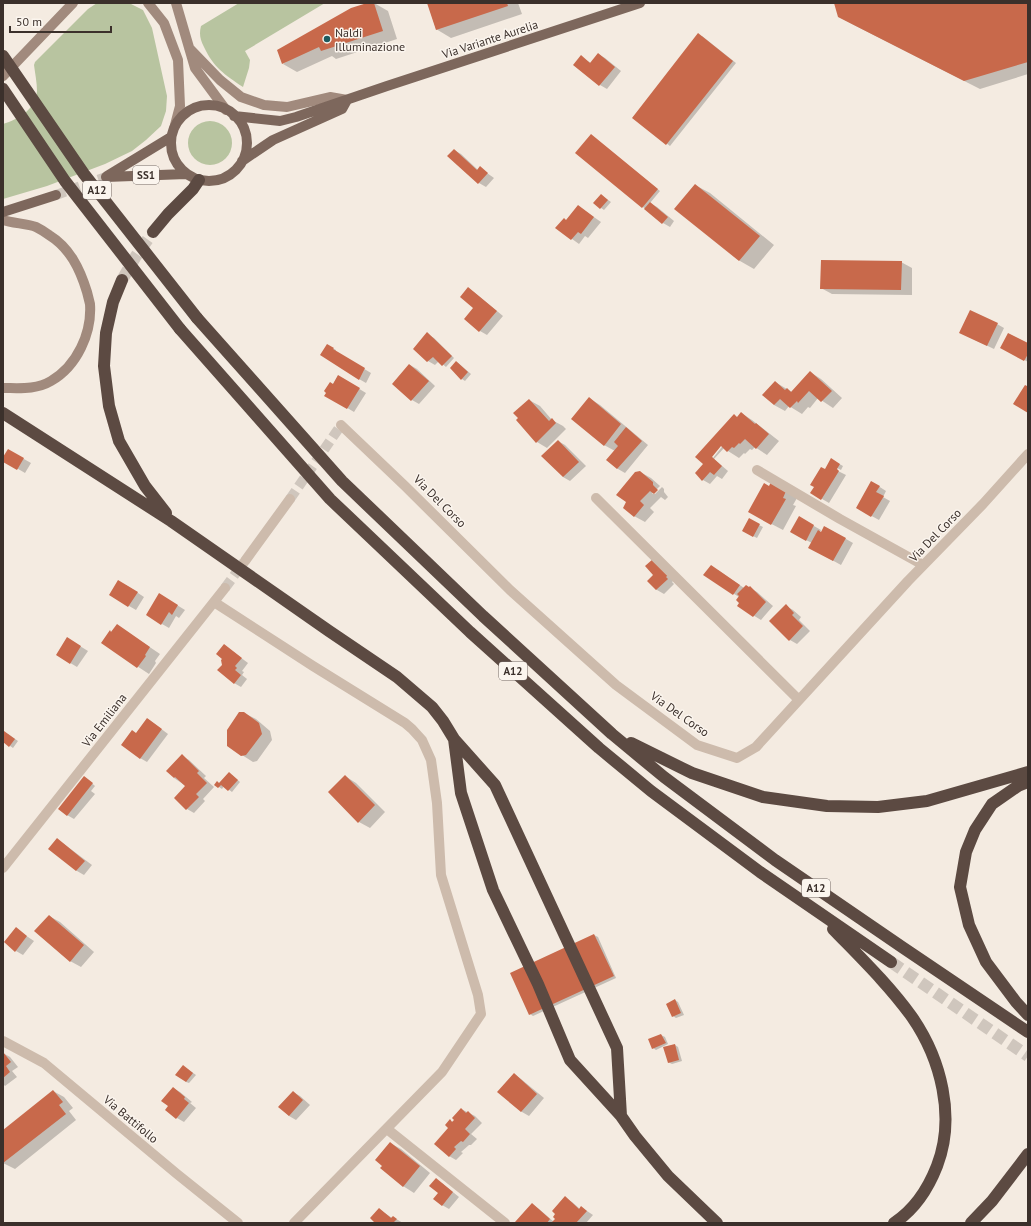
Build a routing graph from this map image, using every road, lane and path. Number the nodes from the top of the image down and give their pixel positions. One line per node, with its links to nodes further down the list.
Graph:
1 (73, 3): 7 (main road)
2 (148, 3): 11 (main road)
3 (176, 3): 5 (main road)
4 (640, 3): 9 (main road, Via Variante Aurelia)
5 (189, 48): 9 (main road); 10 (main road)
6 (3, 56): 34 (highway, A12 / A12, bridge)
7 (3, 76)
8 (3, 89): 39 (highway, A12 / A12, bridge)
9 (347, 100): 10 (main road, Via Variante Aurelia); 13 (main road, Via Variante Aurelia)
10 (230, 113): 11 (main road); 13 (main road)
11 (175, 125): 12 (main road)
12 (171, 137): 14 (main road); 14 (main road, SS1)
13 (242, 161): 15 (main road)
14 (186, 174): 15 (main road)
15 (199, 180): 19 (highway)
16 (56, 195): 17 (main road)
17 (3, 212)
18 (3, 220): 21 (main road)
19 (153, 232)
20 (122, 280): 28 (highway)
21 (3, 388)
22 (4, 413): 28 (highway)
23 (341, 425): 33 (street, Via Del Corso)
24 (1028, 454): 30 (street, Via Del Corso)
25 (757, 470): 30 (street)
26 (596, 498): 33 (street)
27 (290, 499): 29 (street)
28 (171, 520): 35 (highway)
29 (245, 561)
30 (923, 565): 33 (street, Via Del Corso)
31 (225, 588): 32 (street, Via Emiliana)
32 (214, 602): 38 (street, Via Emiliana); 45 (street)
33 (799, 700)
34 (612, 734): 36 (highway); 42 (highway, A12 / A12)
35 (454, 738): 44 (highway); 44 (highway)
36 (1028, 772)
37 (1028, 782): 41 (highway)
38 (3, 868)
39 (816, 911): 40 (highway, A12 / A12); 52 (highway)
40 (891, 962)
41 (1028, 1015)
42 (1028, 1032)
43 (3, 1042): 48 (street, Via Battifollo)
44 (621, 1116): 47 (highway)
45 (387, 1129): 49 (street); 50 (street)
46 (1028, 1154): 53 (highway)
47 (717, 1222): 51 (highway)
48 (238, 1223)
49 (294, 1223)
50 (504, 1223)
51 (727, 1223)
52 (894, 1223)
53 (971, 1223)

